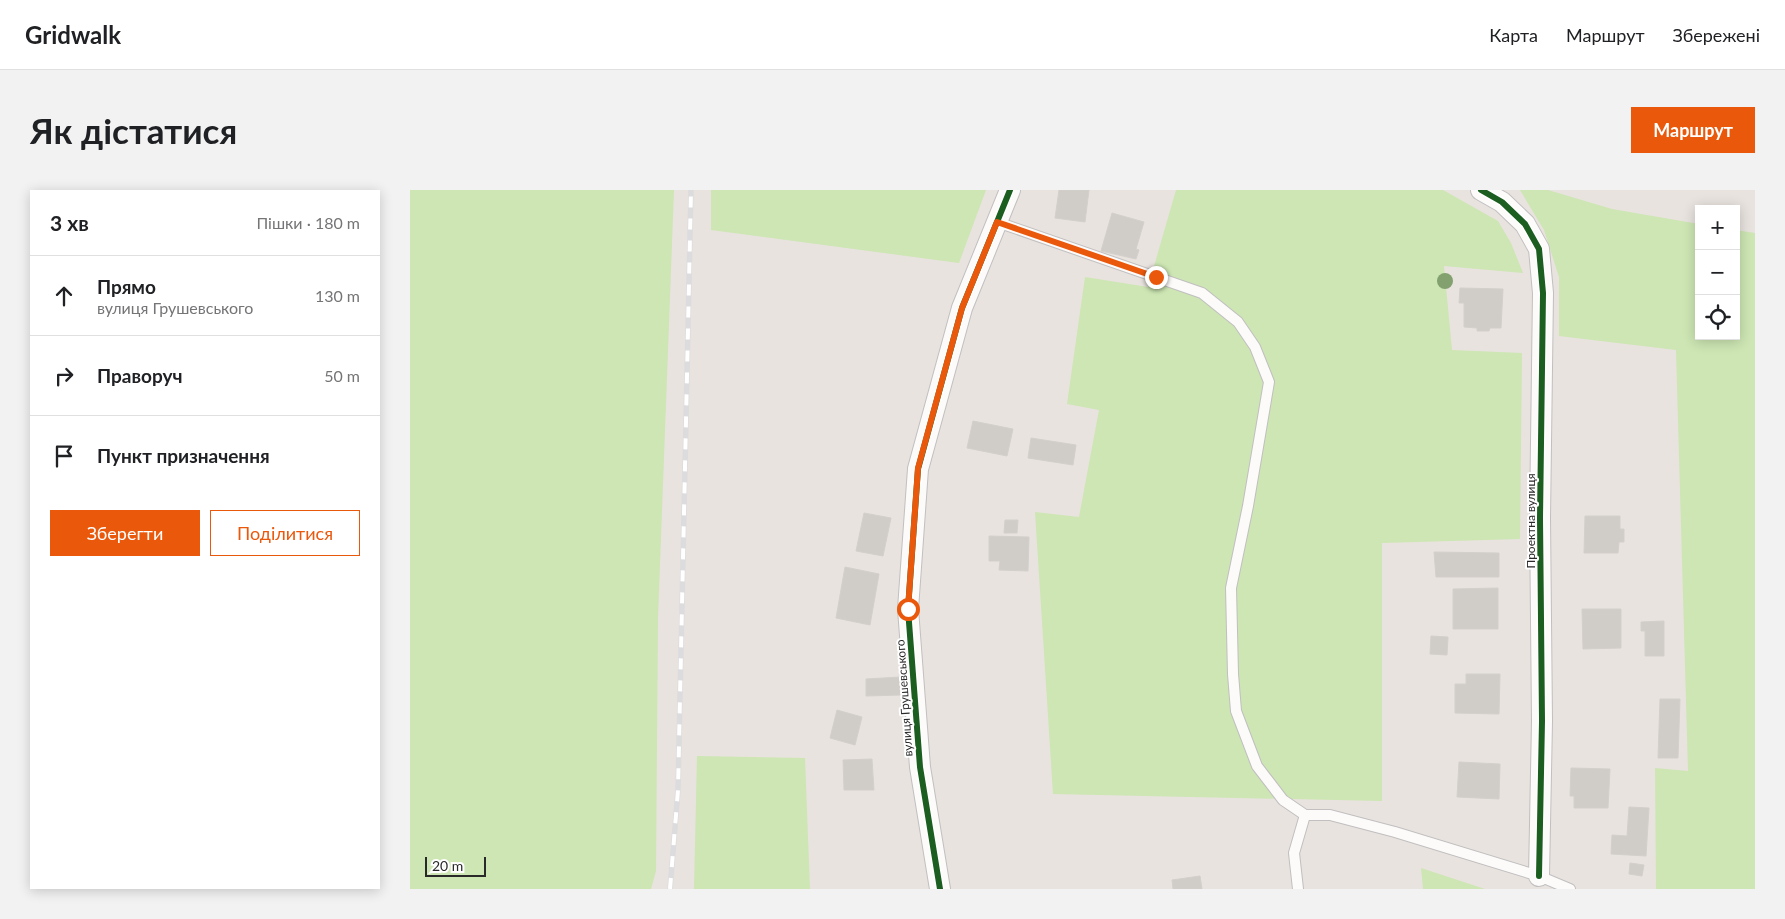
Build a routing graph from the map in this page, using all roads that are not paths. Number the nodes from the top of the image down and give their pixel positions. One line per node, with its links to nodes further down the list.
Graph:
1 (1010, 190): 3 (street, вулиця Грушевського)
2 (1481, 190): 5 (street, Проектна вулиця)
3 (997, 222): 4 (lane); 6 (street, вулиця Грушевського)
4 (1305, 815): 5 (lane); 7 (lane)
5 (1539, 876): 8 (lane)
6 (940, 889)
7 (1298, 889)
8 (1570, 889)

